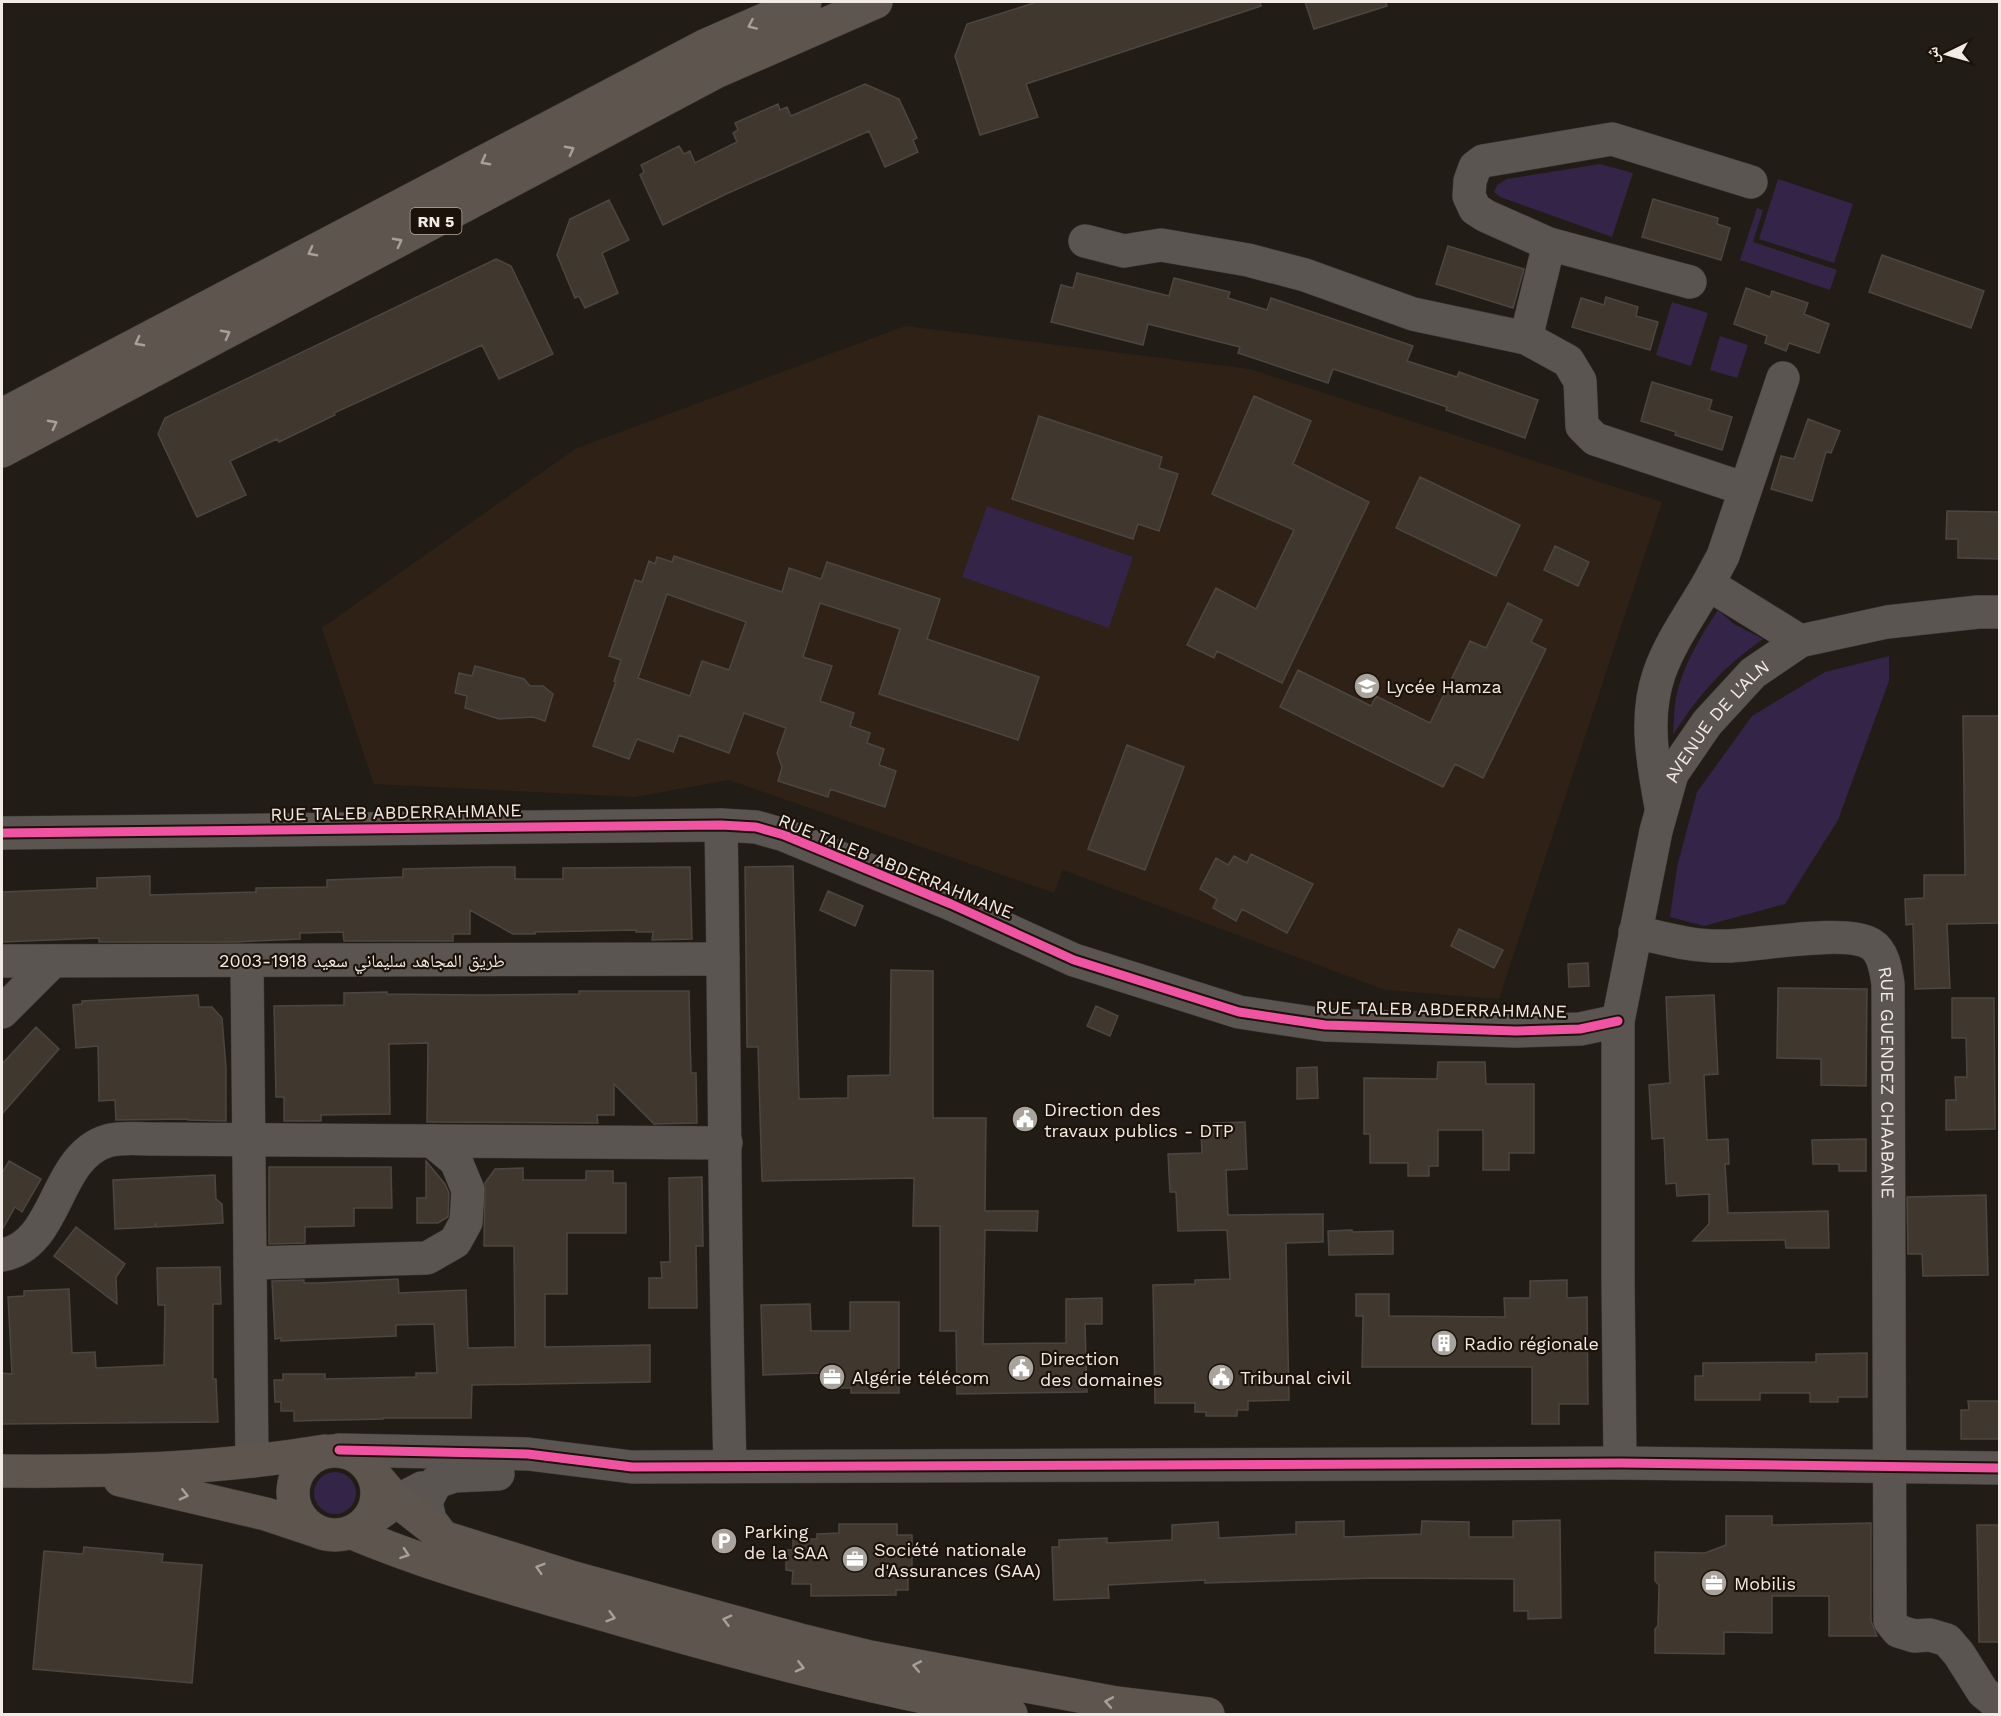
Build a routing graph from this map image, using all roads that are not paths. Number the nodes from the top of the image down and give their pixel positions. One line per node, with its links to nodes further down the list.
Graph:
1 (805, 2): 9 (main road, RN 5, one-way to 9)
2 (876, 2): 10 (main road, RN 5, one-way to 2)
3 (1751, 182): 5 (street)
4 (1085, 241): 7 (street)
5 (1549, 244): 6 (street); 7 (street)
6 (1690, 282)
7 (1526, 338): 11 (street)
8 (1783, 378): 11 (street)
9 (2, 415)
10 (2, 451)
11 (1745, 489): 12 (street)
12 (1708, 584): 14 (street); 15 (street)
13 (2000, 612): 14 (street, AVENUE DE L'ALN)
14 (1800, 641): 15 (street, AVENUE DE L'ALN)
15 (1661, 809): 18 (street, AVENUE DE L'ALN)
16 (721, 825): 17 (street, RUE TALEB ABDERRAHMANE); 19 (street); 24 (street, RUE TALEB ABDERRAHMANE)
17 (2, 833)
18 (1635, 932): 24 (street, AVENUE DE L'ALN); 34 (street, RUE GUENDEZ CHAABANE)
19 (723, 959): 22 (street, طريق المجاهد سليماني سعيد 1918-2003); 27 (street)
20 (2, 961): 21 (street, طريق المجاهد سليماني سعيد 1918-2003)
21 (53, 961): 22 (street, طريق المجاهد سليماني سعيد 1918-2003); 23 (street)
22 (247, 961): 25 (street)
23 (2, 1012)
24 (1618, 1021): 32 (street, AVENUE DE L'ALN)
25 (247, 1141): 26 (street); 28 (street); 29 (street)
26 (432, 1141): 27 (street); 29 (street)
27 (726, 1143): 33 (street)
28 (2, 1255)
29 (250, 1263): 31 (street)
30 (332, 1451): 31 (main road); 35 (street); 39 (main road); 42 (main road)
31 (252, 1461): 38 (main road)
32 (1620, 1463): 33 (street); 34 (street)
33 (730, 1466): 35 (street)
34 (1890, 1466): 36 (street); 44 (street, RUE GUENDEZ CHAABANE)
35 (632, 1467): 40 (street)
36 (2000, 1468)
37 (2, 1471): 38 (main road)
38 (86, 1472): 42 (main road, one-way to 42)
39 (373, 1473): 41 (main road); 42 (main road)
40 (436, 1482): 41 (street); 43 (street)
41 (397, 1501): 42 (street); 43 (main road)
42 (345, 1530): 45 (main road, one-way to 45)
43 (443, 1537): 46 (main road, one-way to 43)
44 (2000, 1706)
45 (1011, 1714)
46 (1208, 1714)

